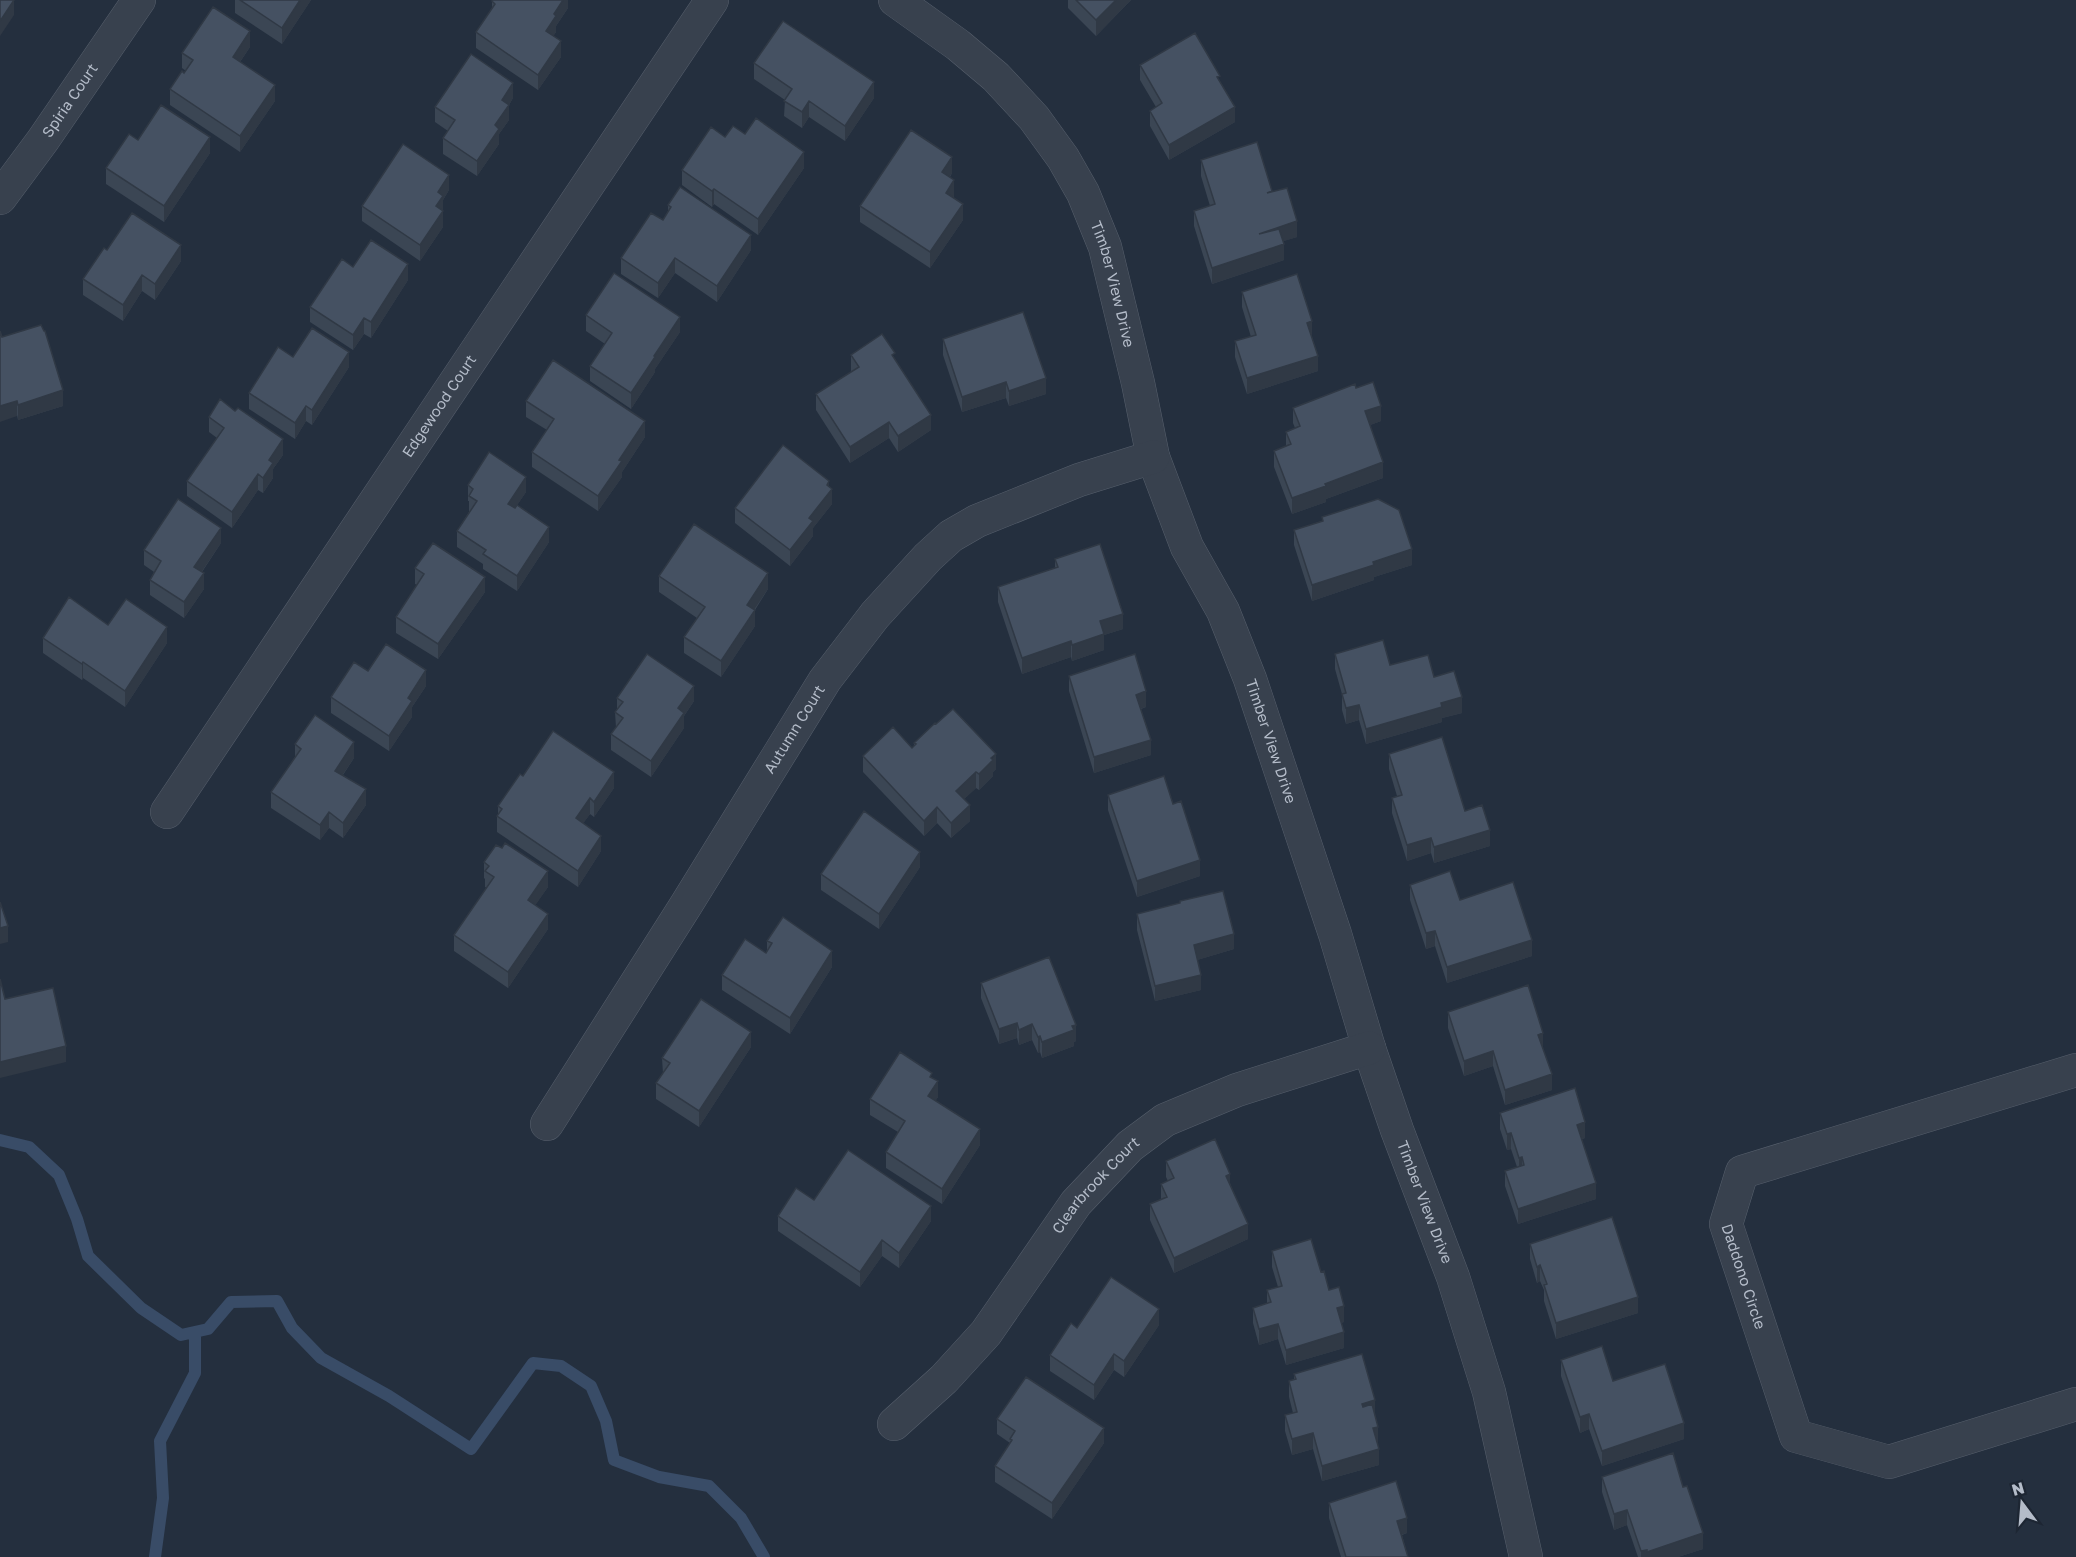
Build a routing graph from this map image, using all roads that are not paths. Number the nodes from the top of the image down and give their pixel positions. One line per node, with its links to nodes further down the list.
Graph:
1 (139, 0): 4 (street, Spiria Court)
2 (712, 0): 6 (street, Edgewood Court)
3 (895, 0): 5 (street, Timber View Drive)
4 (0, 198)
5 (1153, 457): 7 (street, Timber View Drive); 9 (street, Autumn Court)
6 (166, 812)
7 (1369, 1048): 11 (street, Clearbrook Court); 12 (street, Timber View Drive)
8 (2076, 1070): 10 (street, Daddono Circle)
9 (547, 1124)
10 (2076, 1404)
11 (894, 1424)
12 (1526, 1557)

